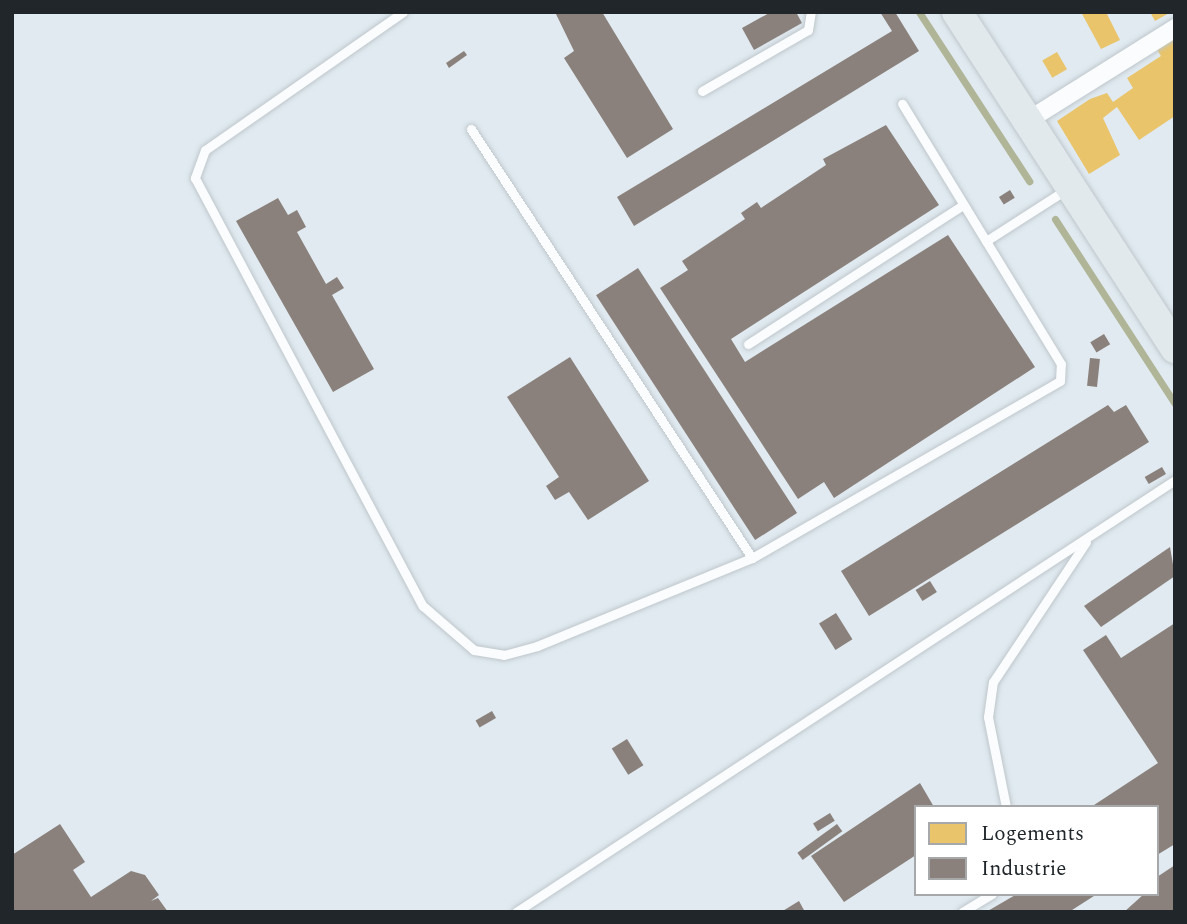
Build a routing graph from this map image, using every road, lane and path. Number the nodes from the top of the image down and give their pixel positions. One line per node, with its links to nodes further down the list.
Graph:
1 (403, 12): 16 (lane)
2 (811, 12): 5 (lane)
3 (957, 12): 7 (main road)
4 (1175, 28): 7 (street)
5 (702, 91)
6 (902, 104): 10 (lane)
7 (1027, 121): 9 (main road)
8 (471, 129): 16 (lane)
9 (1070, 187): 11 (lane); 13 (main road)
10 (963, 205): 11 (lane); 12 (lane)
11 (986, 241): 16 (lane)
12 (748, 344)
13 (1175, 348)
14 (1175, 480): 15 (lane)
15 (1090, 537): 17 (lane); 19 (lane)
16 (752, 558)
17 (1006, 805)
18 (989, 896): 20 (lane)
19 (516, 912)
20 (962, 912)

